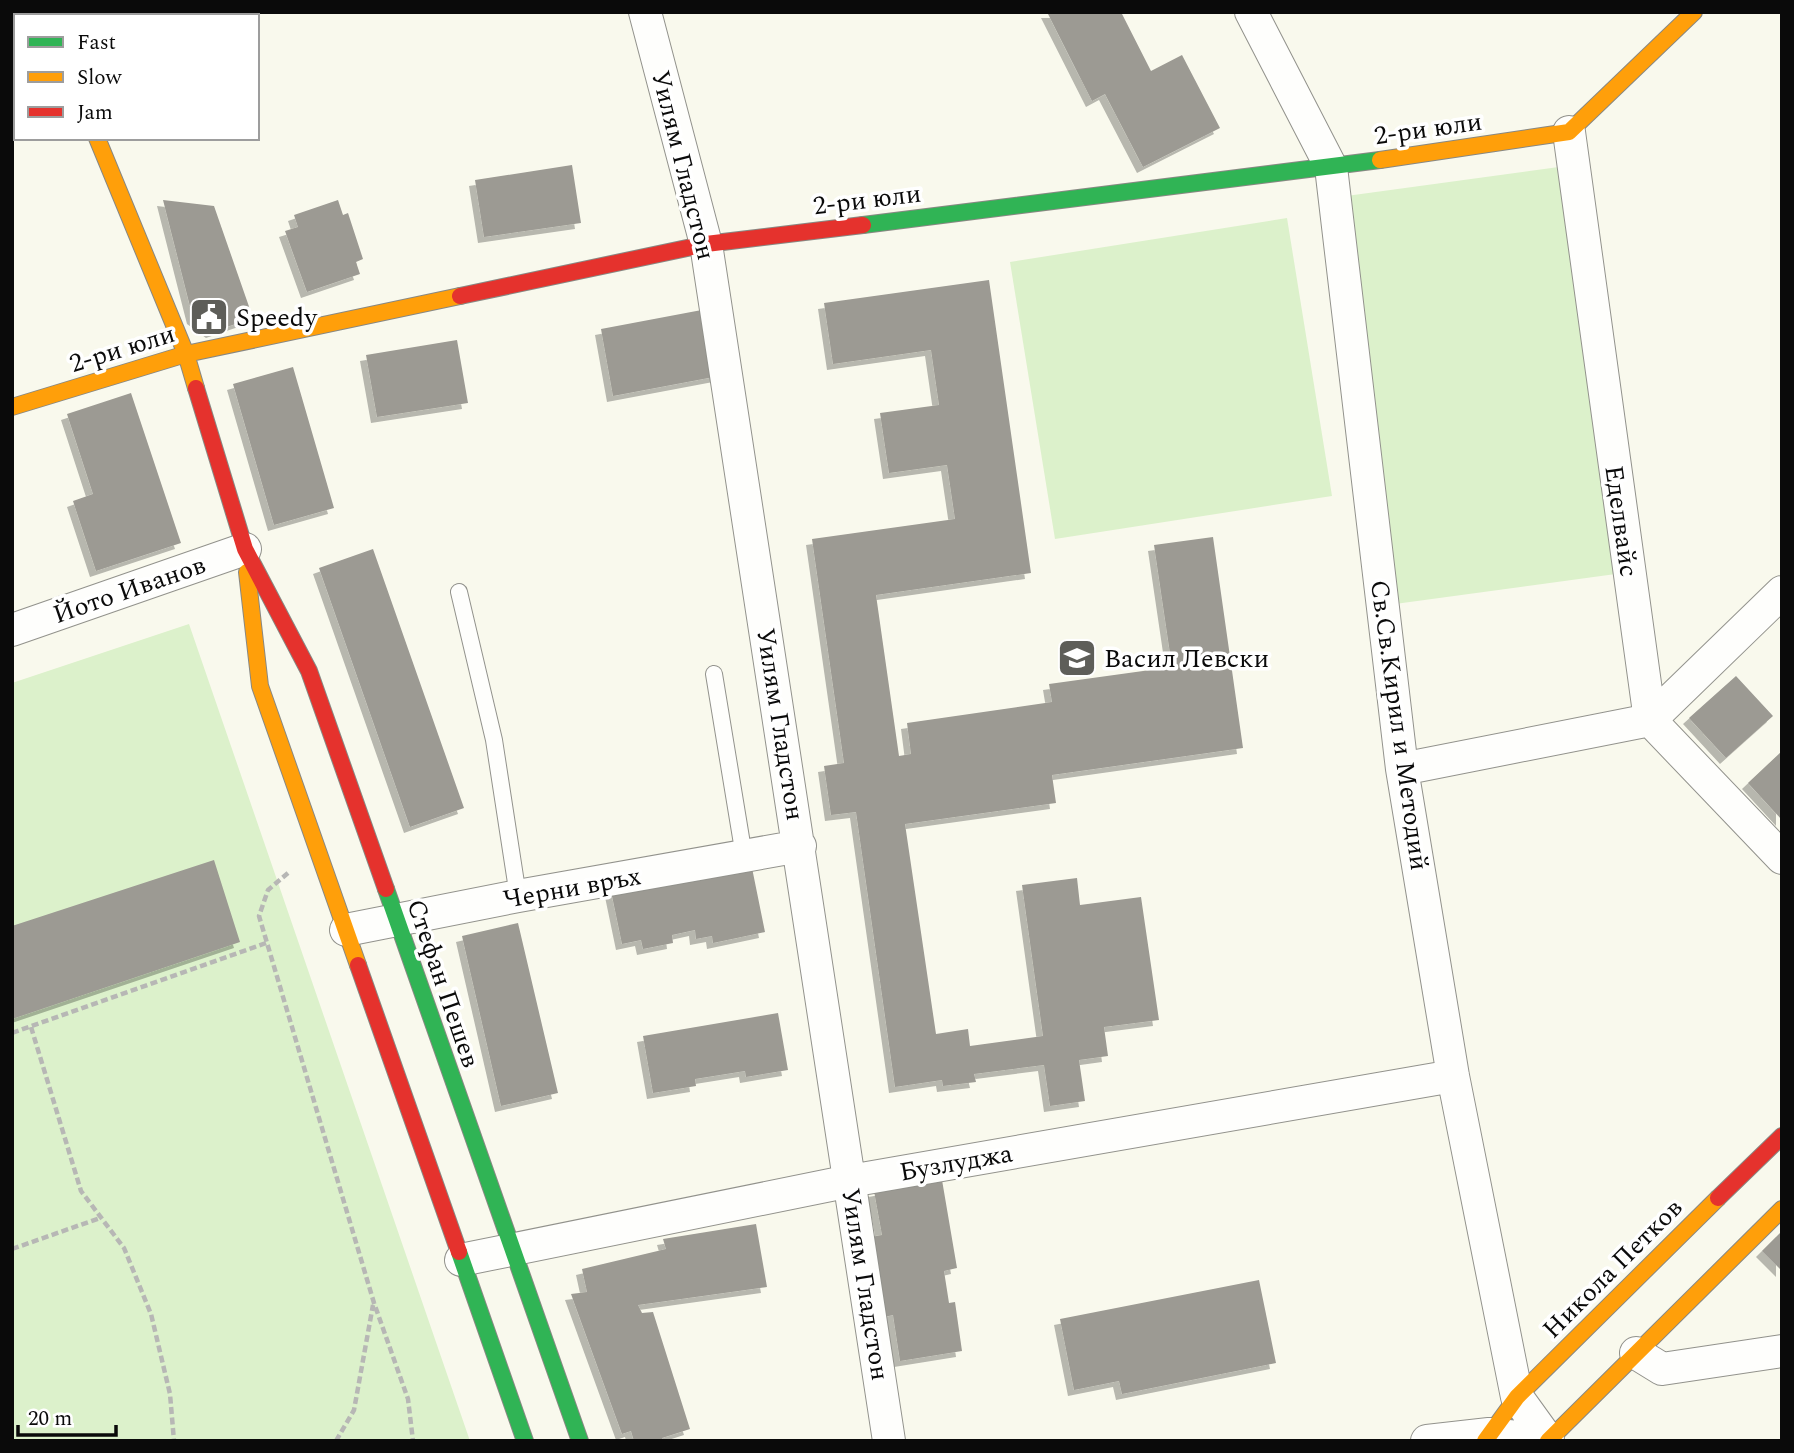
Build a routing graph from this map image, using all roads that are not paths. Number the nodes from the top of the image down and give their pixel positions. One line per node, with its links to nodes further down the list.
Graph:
1 (645, 12): 7 (street, Уилям Гладстон)
2 (1251, 12): 6 (street, Св.Св.Кирил и Методий)
3 (1694, 12): 4 (street)
4 (1569, 132): 6 (street, 2-ри юли); 15 (street, Еделвайс)
5 (98, 140): 8 (street, Стефан Пешев)
6 (1331, 167): 7 (street, 2-ри юли); 16 (street, Св.Св.Кирил и Методий)
7 (706, 244): 8 (street, 2-ри юли); 17 (street, Уилям Гладстон)
8 (186, 354): 9 (street, 2-ри юли); 10 (street, Стефан Пешев)
9 (12, 407)
10 (245, 549): 13 (street, Йото Иванов); 21 (street, Стефан Пешев); 22 (street, Стефан Пешев)
11 (460, 592): 20 (lane)
12 (1782, 592): 15 (street)
13 (12, 630)
14 (713, 674): 18 (lane)
15 (1650, 720): 16 (street); 19 (street)
16 (1402, 769): 23 (street, Св.Св.Кирил и Методий)
17 (800, 846): 18 (street, Черни връх); 25 (street, Уилям Гладстон)
18 (744, 856): 20 (street, Черни връх)
19 (1782, 858)
20 (518, 896): 21 (street, Черни връх)
21 (396, 919): 22 (street, Черни връх); 27 (street, Стефан Пешев)
22 (346, 930): 28 (street, Стефан Пешев)
23 (1453, 1076): 25 (street, Бузлуджа); 31 (street, Св.Св.Кирил и Методий)
24 (1782, 1136): 31 (street, Никола Петков)
25 (850, 1181): 27 (street, Бузлуджа); 36 (street, Уилям Гладстон)
26 (1782, 1209): 30 (street)
27 (512, 1249): 28 (street, Бузлуджа); 35 (street, Стефан Пешев)
28 (461, 1260): 34 (street, Стефан Пешев)
29 (1782, 1351): 30 (street)
30 (1636, 1353): 33 (street)
31 (1517, 1397): 32 (street, Никола Петков); 33 (street, Св.Св.Кирил и Методий)
32 (1487, 1437): 33 (street); 37 (street)
33 (1548, 1440)
34 (525, 1441)
35 (580, 1441)
36 (889, 1441)
37 (1427, 1441)

